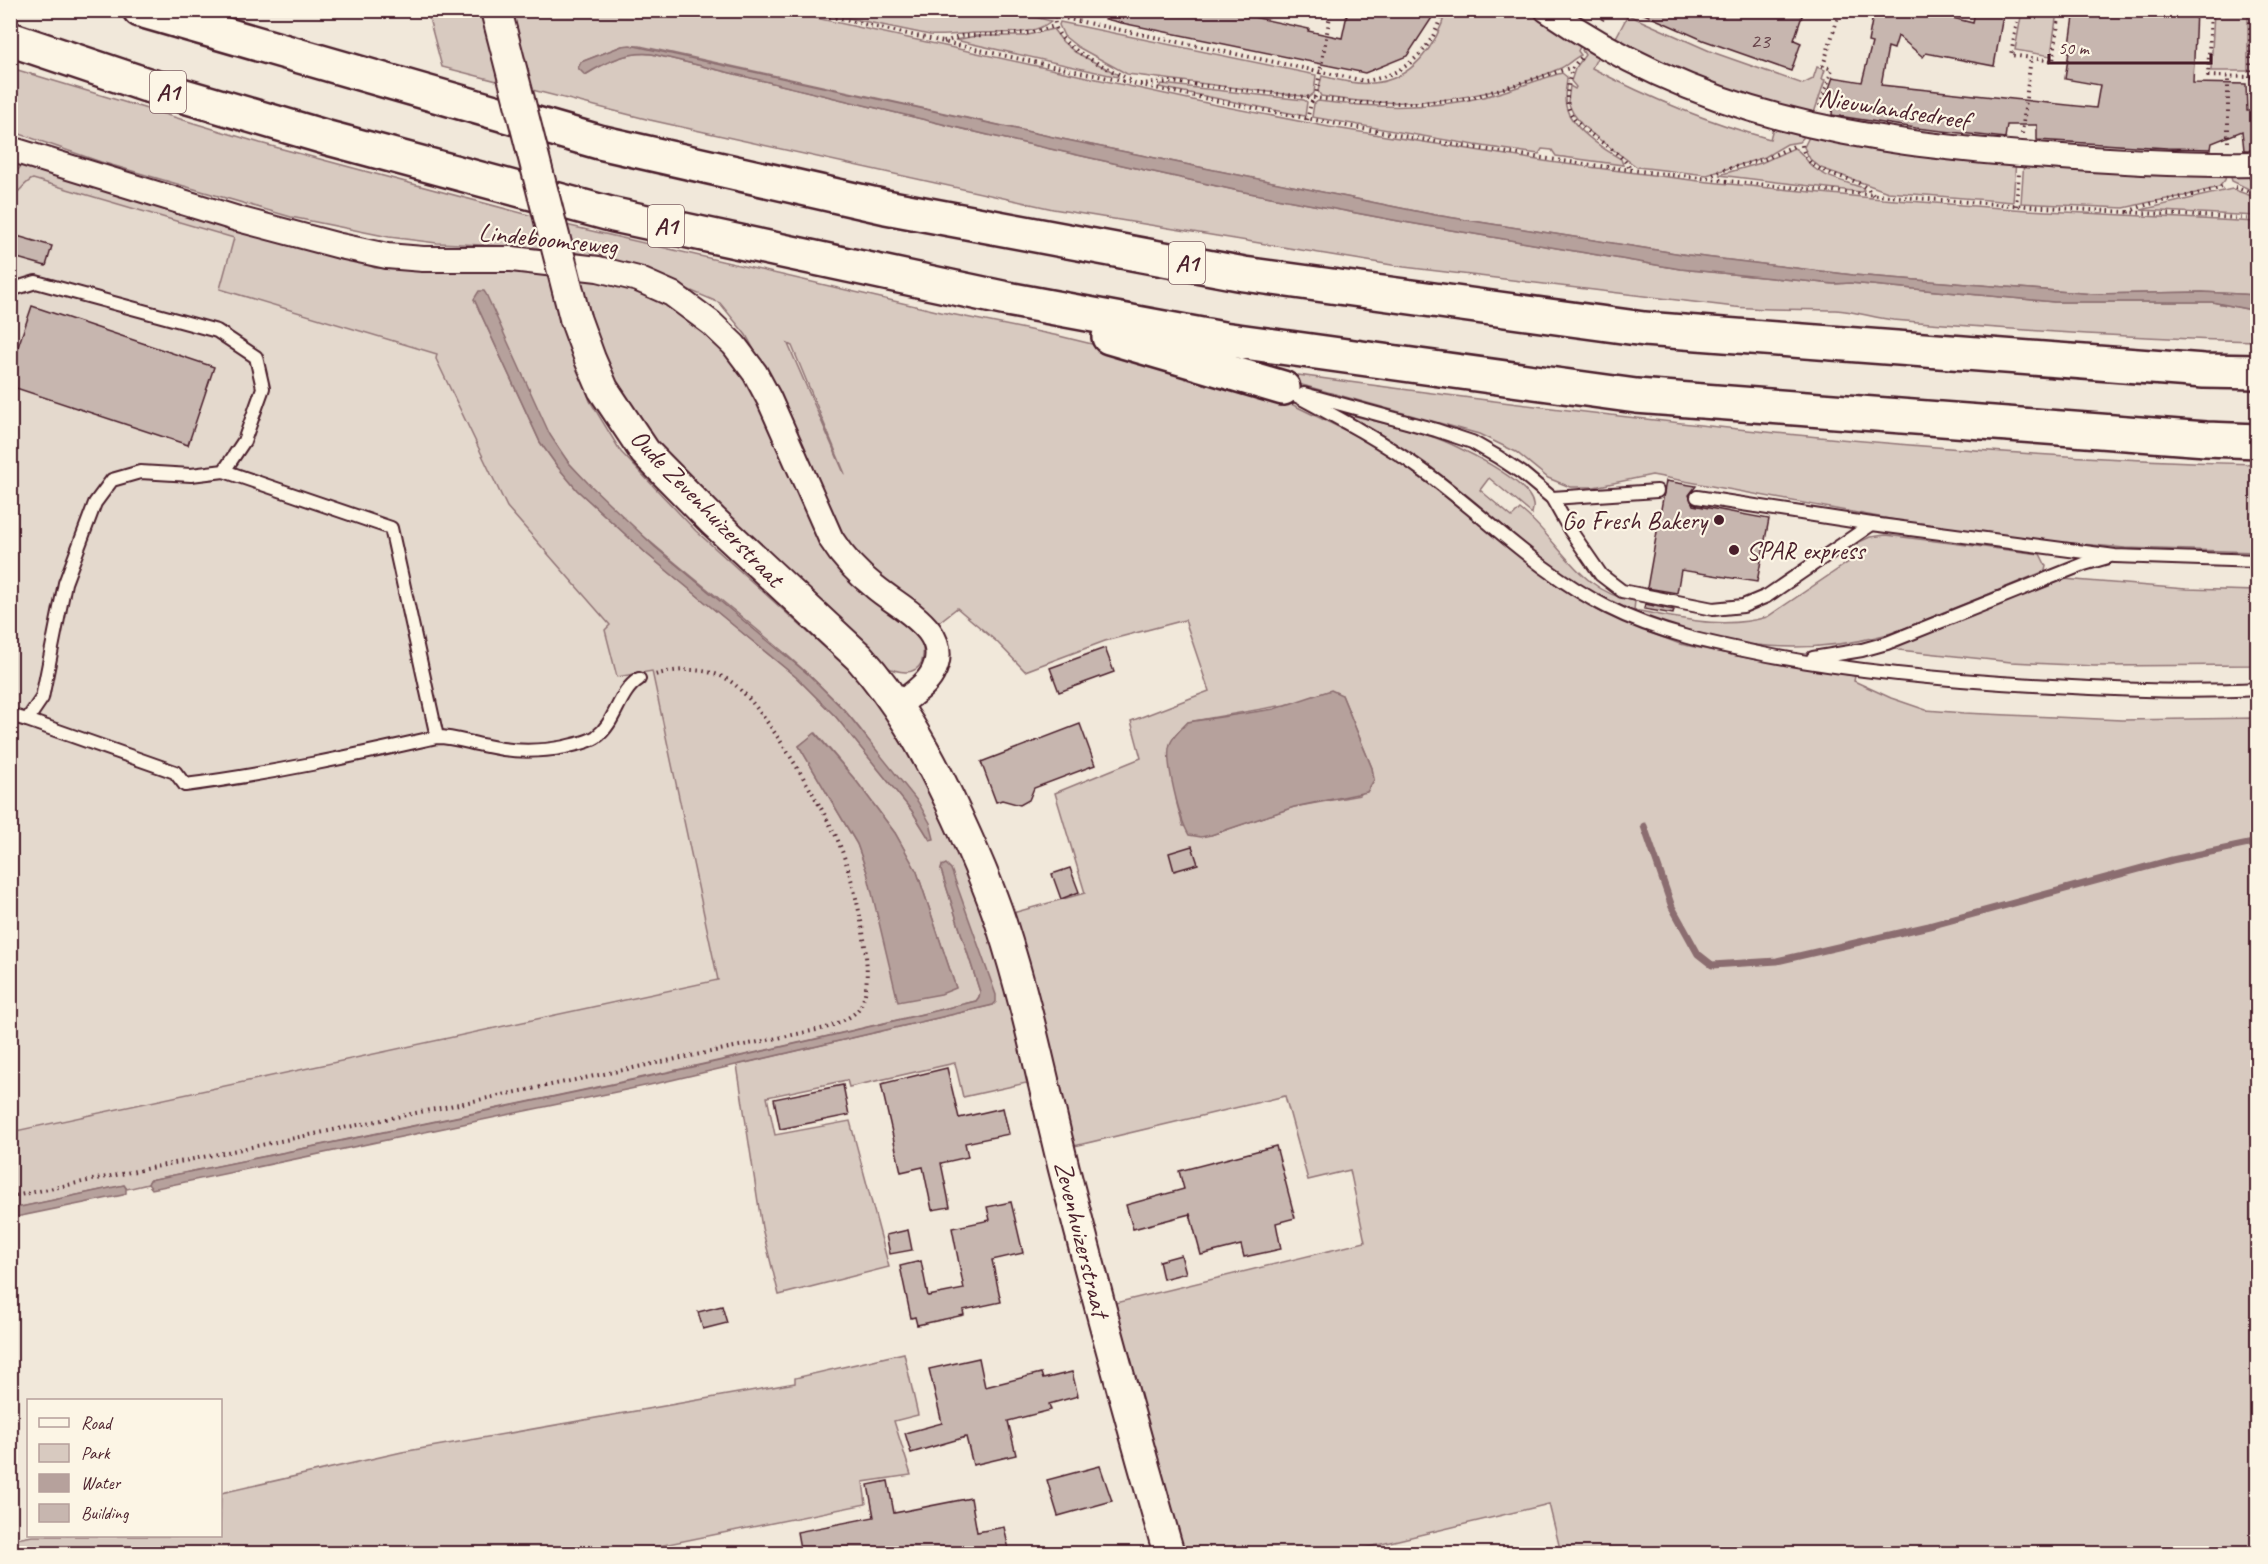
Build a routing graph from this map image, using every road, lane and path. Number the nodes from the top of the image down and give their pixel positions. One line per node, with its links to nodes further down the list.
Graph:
1 (141, 10): 42 (highway, A1)
2 (496, 10): 55 (street, Oude Zevenhuizerstraat, bridge)
3 (800, 10): 18 (path)
4 (1025, 10): 14 (path)
5 (1056, 10): 14 (path)
6 (1331, 10): 21 (path)
7 (1442, 10): 21 (path)
8 (1547, 10): 17 (street, Nieuwlandsedreef)
9 (1840, 10): 24 (path)
10 (2019, 10): 19 (path)
11 (2060, 10): 19 (path)
12 (2211, 10): 22 (path)
13 (2250, 10): 22 (path)
14 (1055, 17): 15 (path); 21 (path)
15 (1055, 26): 18 (path); 23 (path)
16 (10, 39): 41 (highway, A1)
17 (1592, 39): 20 (path); 29 (street, Nieuwlandsedreef)
18 (944, 42): 23 (path)
19 (2031, 57): 26 (path)
20 (1570, 68): 25 (path); 32 (path)
21 (1319, 72): 25 (path)
22 (2228, 77): 28 (path)
23 (1137, 85): 25 (path); 27 (path)
24 (1823, 95)
25 (1313, 99): 27 (path)
26 (2023, 119)
27 (1307, 120): 32 (path)
28 (2228, 131)
29 (1807, 136): 31 (street, Nieuwlandsedreef); 33 (path); 36 (path)
30 (11, 152): 55 (street, Lindeboomseweg)
31 (2258, 164)
32 (1630, 169): 33 (path)
33 (1707, 178): 36 (path)
34 (2018, 183): 37 (path)
35 (2229, 185): 38 (path)
36 (1874, 195): 37 (path)
37 (2016, 206): 38 (path)
38 (2127, 212): 39 (path)
39 (2258, 219)
40 (10, 290): 45 (lane)
41 (1007, 299): 43 (highway, A1); 44 (highway, A1)
42 (2258, 372)
43 (1282, 388): 48 (lane, A1); 52 (lane, A1)
44 (2258, 441)
45 (224, 471): 57 (lane); 58 (lane)
46 (1657, 491): 48 (lane)
47 (1697, 497): 49 (lane, A1)
48 (1552, 498): 49 (lane, A1)
49 (1872, 524): 50 (lane, A1)
50 (2115, 556): 51 (lane, A1); 52 (lane, A1)
51 (2258, 561)
52 (1794, 660): 54 (lane, A1)
53 (639, 679): 58 (lane); 60 (path)
54 (2258, 688)
55 (898, 706): 59 (street, Oude Zevenhuizerstraat)
56 (10, 715): 57 (lane)
57 (27, 720): 58 (lane)
58 (437, 737)
59 (1001, 923): 61 (street, Zevenhuizerstraat)
60 (10, 1197)
61 (1169, 1554)

